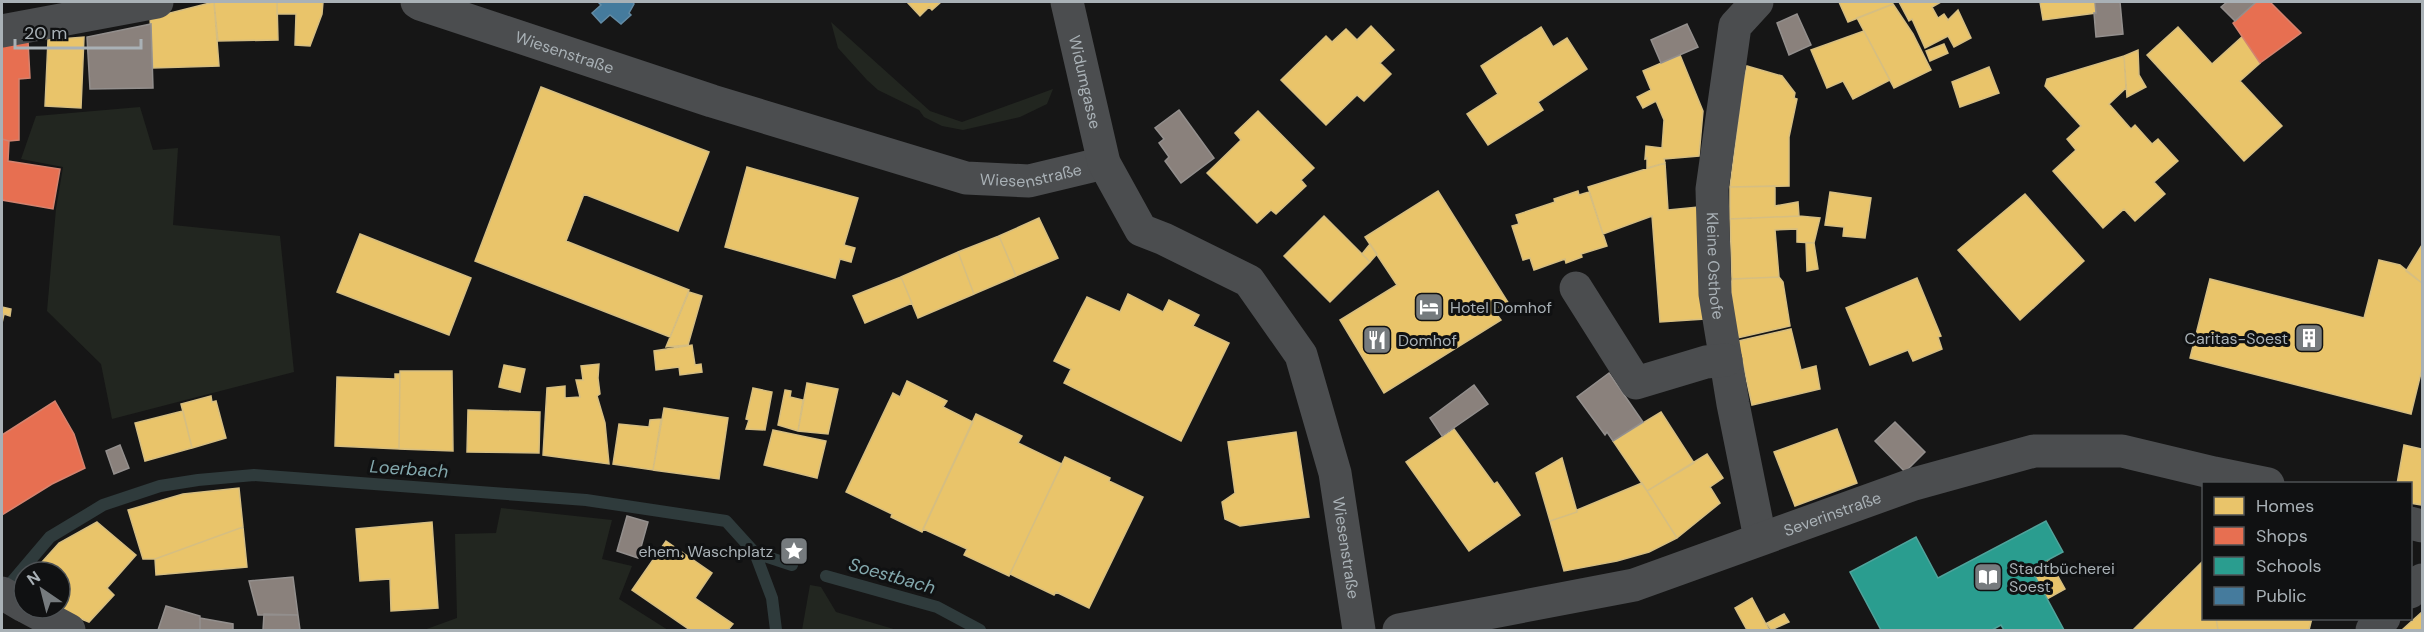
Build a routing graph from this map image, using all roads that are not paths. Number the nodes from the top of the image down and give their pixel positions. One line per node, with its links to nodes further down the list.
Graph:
1 (157, 2): 5 (street)
2 (417, 2): 6 (street, Wiesenstraße)
3 (1067, 2): 6 (street, Widumgasse)
4 (1757, 2): 8 (street, Kleine Osthofe)
5 (2, 31)
6 (1104, 163): 13 (street, Wiesenstraße)
7 (1576, 288): 8 (street)
8 (1726, 360): 10 (street, Kleine Osthofe)
9 (2263, 482): 10 (street, Severinstraße)
10 (1760, 538): 14 (street, Severinstraße)
11 (50, 620): 12 (street)
12 (69, 630)
13 (1359, 630)
14 (1400, 630)

